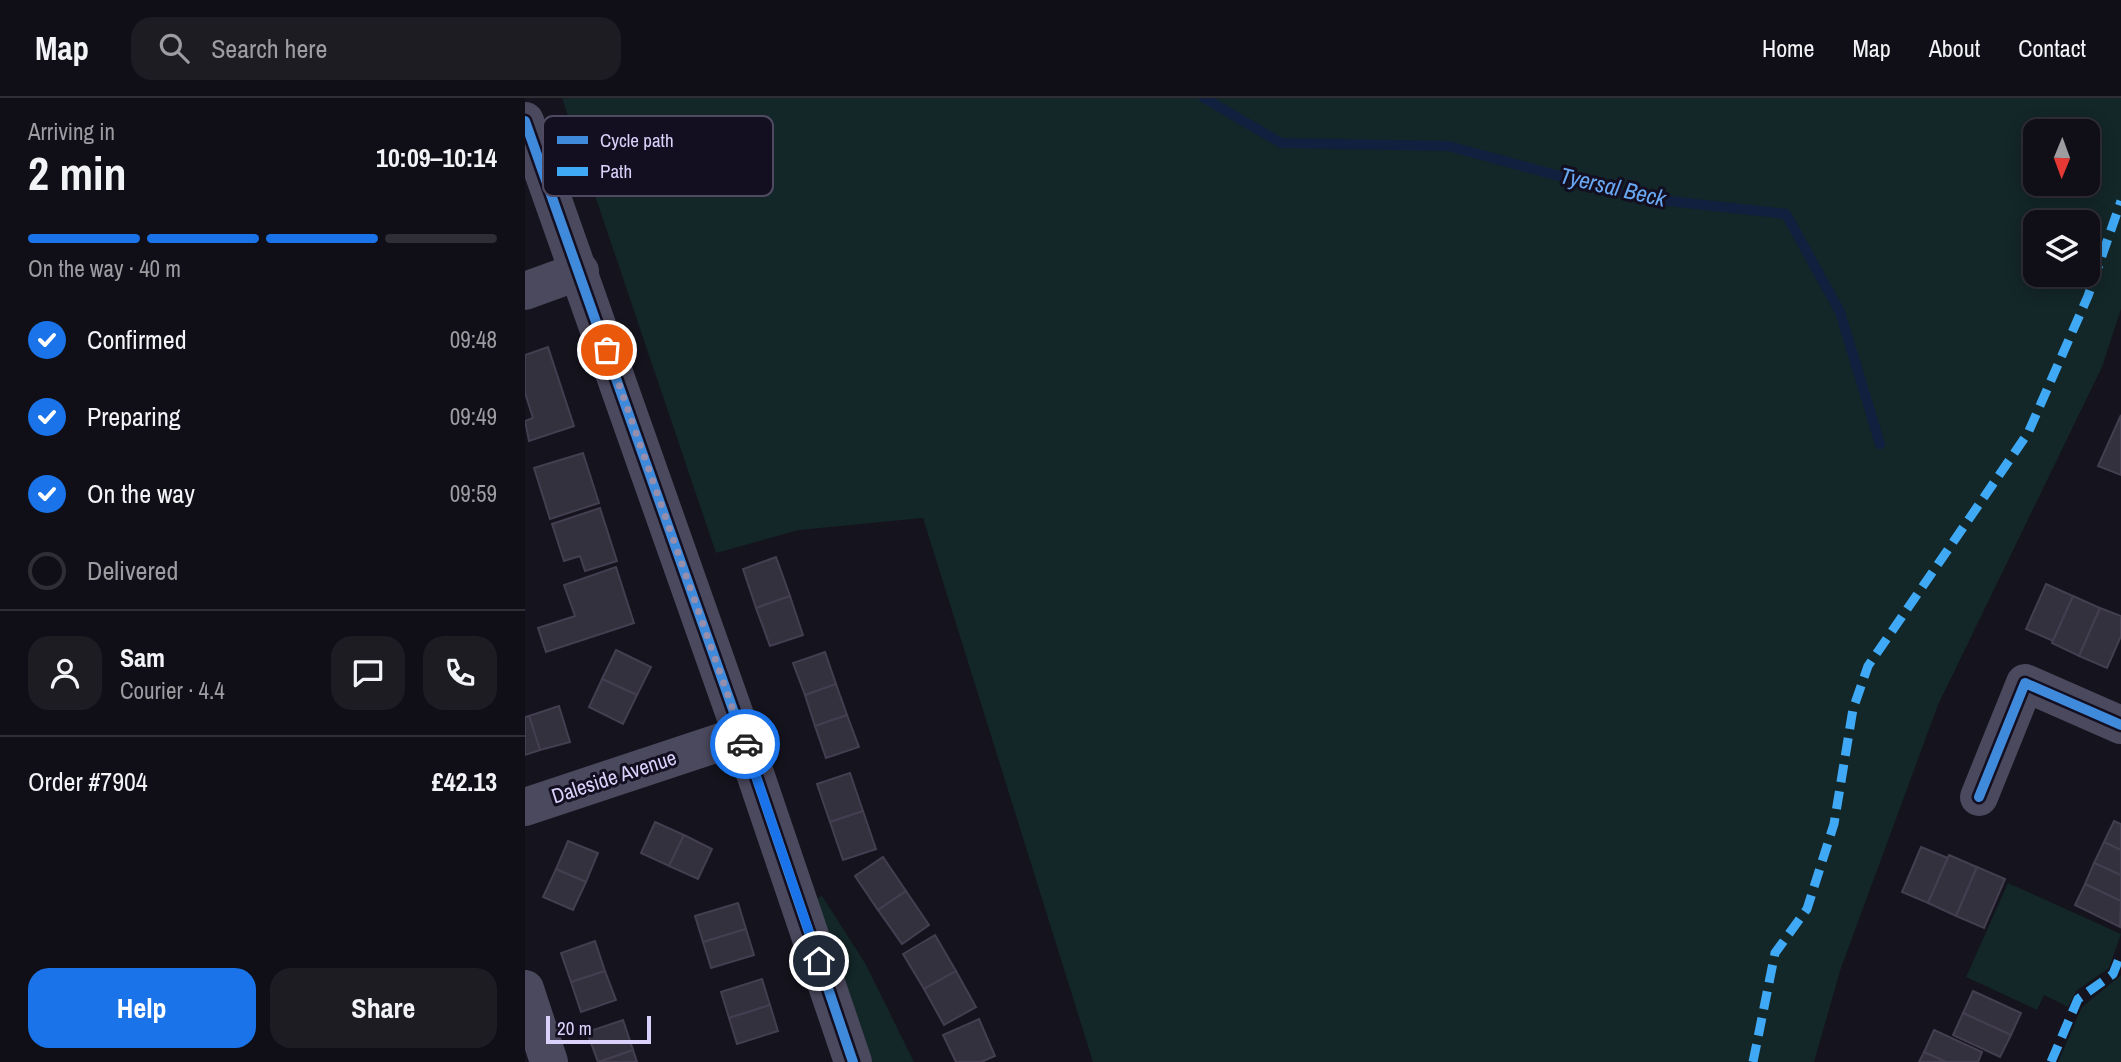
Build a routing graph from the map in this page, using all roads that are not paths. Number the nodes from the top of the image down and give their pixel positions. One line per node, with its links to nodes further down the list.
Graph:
1 (525, 121): 2 (street)
2 (543, 170)
3 (552, 196): 4 (street)
4 (580, 271): 5 (street); 7 (street)
5 (525, 291)
6 (2121, 725): 8 (street)
7 (742, 735): 9 (street, Daleside Avenue); 12 (street)
8 (1979, 797)
9 (525, 807)
10 (525, 989): 11 (street)
11 (549, 1062)
12 (853, 1062)

